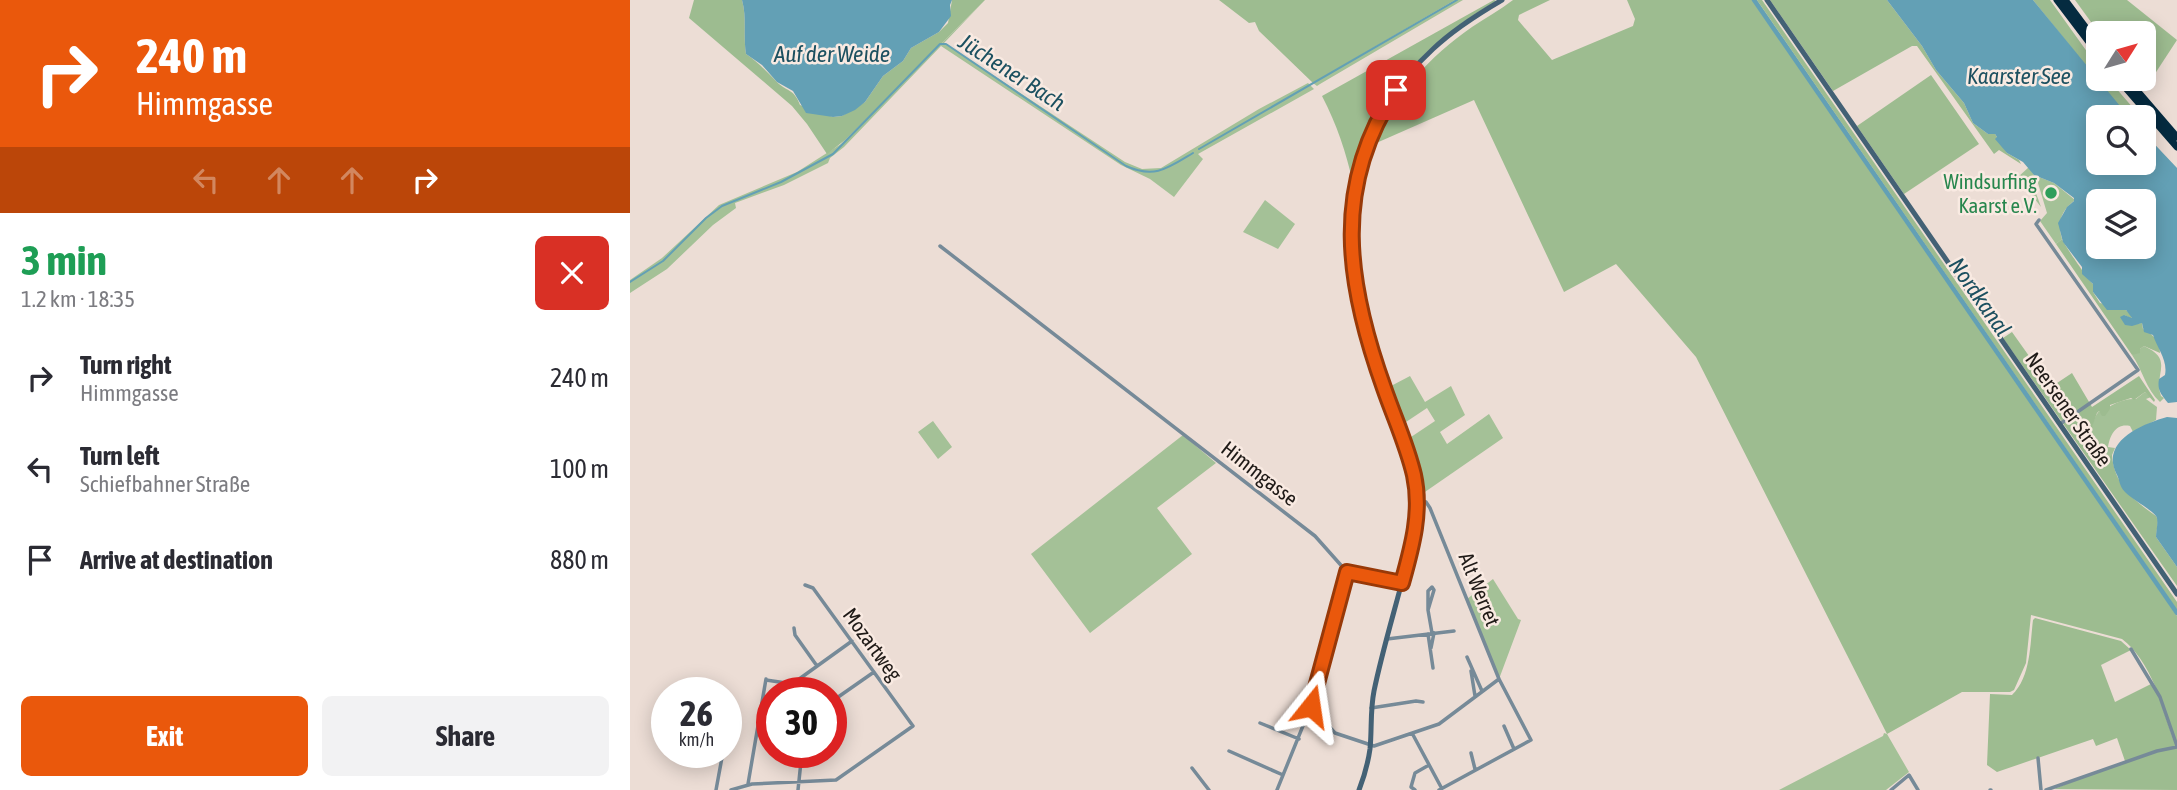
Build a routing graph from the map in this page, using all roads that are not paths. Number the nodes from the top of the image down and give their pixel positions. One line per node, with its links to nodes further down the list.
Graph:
1 (1502, 0): 14 (street)
2 (1768, 0): 13 (street, Neersener Straße)
3 (2057, 0): 6 (highway)
4 (2065, 0): 5 (highway)
5 (2086, 28)
6 (2086, 38)
7 (2128, 91): 10 (highway)
8 (2137, 91): 9 (highway)
9 (2177, 137)
10 (2177, 147)
11 (2039, 220): 13 (street)
12 (940, 246): 15 (street, Himmgasse)
13 (2060, 424): 18 (street, Neersener Straße)
14 (1417, 500): 16 (street); 31 (street, Alt Werret)
15 (1347, 572): 16 (street); 36 (street)
16 (1402, 583): 23 (street)
17 (805, 585): 24 (street, Mozartweg)
18 (2177, 594)
19 (1429, 610): 19 (street); 22 (street)
20 (794, 628): 28 (street)
21 (1454, 631): 22 (street)
22 (1431, 633): 23 (street); 29 (street)
23 (1387, 639): 37 (street)
24 (852, 641): 28 (street); 30 (street, Mozartweg)
25 (2131, 649): 42 (street)
26 (1467, 657): 27 (street)
27 (1470, 663): 33 (street); 34 (street)
28 (817, 666): 55 (street)
29 (1433, 668)
30 (874, 672): 32 (street); 54 (street, Mozartweg)
31 (1499, 679): 33 (street); 44 (street, Alt Werret)
32 (847, 691)
33 (1482, 691): 34 (street)
34 (1475, 696): 40 (street)
35 (1423, 702): 37 (street)
36 (1311, 706): 41 (street); 43 (street)
37 (1371, 708): 43 (street)
38 (1260, 723): 41 (street)
39 (1504, 726): 44 (street)
40 (1412, 733): 43 (street); 48 (street)
41 (1299, 738): 53 (street)
42 (2177, 746): 66 (street)
43 (1370, 747): 62 (street)
44 (1514, 749): 52 (street)
45 (1229, 751): 53 (street)
46 (1471, 753): 52 (street)
47 (2038, 758): 66 (street)
48 (1429, 765): 56 (street); 63 (street)
49 (720, 768): 57 (street)
50 (799, 768): 54 (street)
51 (1192, 768): 60 (street)
52 (1475, 769): 56 (street)
53 (1283, 775): 61 (street)
54 (797, 782): 55 (street); 59 (street)
55 (748, 785): 58 (street)
56 (1440, 789)
57 (716, 790)
58 (731, 790)
59 (798, 790)
60 (1209, 790)
61 (1277, 790)
62 (1359, 790)
63 (1415, 790)
64 (1891, 790): 65 (street)
65 (1918, 790)
66 (2043, 790)

